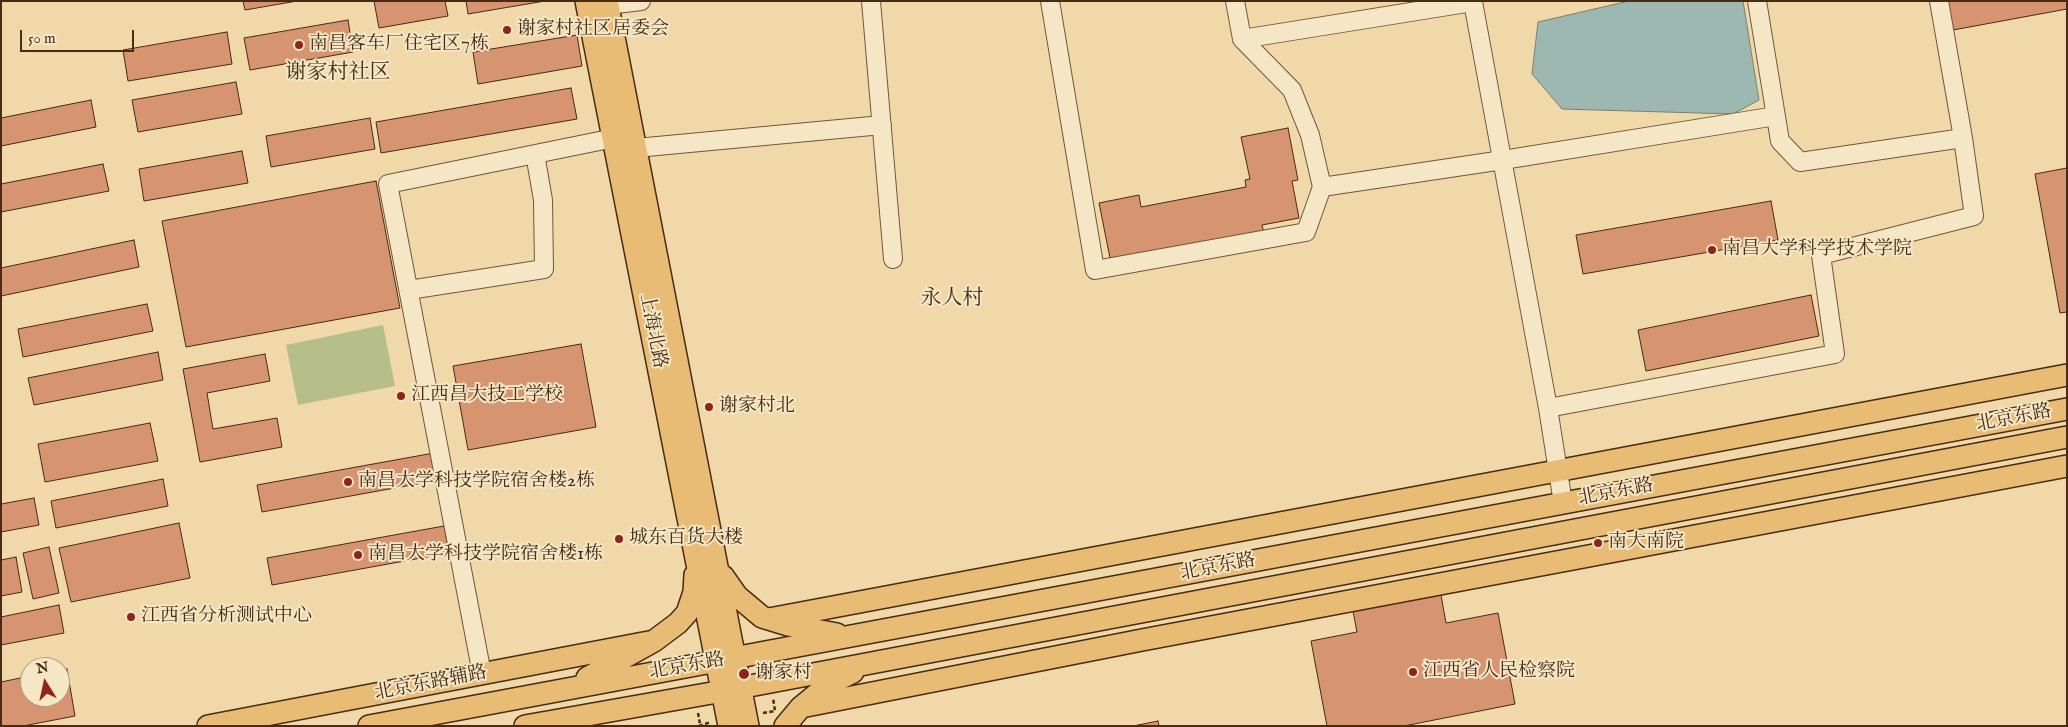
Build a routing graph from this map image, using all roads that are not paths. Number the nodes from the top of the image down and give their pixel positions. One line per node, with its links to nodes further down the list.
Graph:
1 (586, 1): 13 (main road, 上海北路)
2 (641, 1): 9 (lane)
3 (871, 1): 12 (lane)
4 (1050, 1): 18 (lane)
5 (1235, 1): 10 (lane)
6 (1757, 1): 11 (lane)
7 (1939, 1): 14 (lane)
8 (1476, 2): 10 (lane); 17 (lane)
9 (608, 3): 15 (main road, 上海北路)
10 (1242, 39): 18 (lane)
11 (1776, 116): 14 (lane); 17 (lane)
12 (882, 125): 15 (lane); 19 (lane)
13 (614, 138): 16 (lane); 28 (main road, 上海北路)
14 (1963, 138): 22 (lane)
15 (636, 148): 29 (main road, 上海北路)
16 (535, 154): 20 (lane); 20 (lane)
17 (1503, 160): 18 (lane); 22 (lane)
18 (1322, 187)
19 (893, 259)
20 (409, 290): 35 (lane)
21 (2067, 375): 26 (main road, 北京东路)
22 (1548, 408): 26 (lane)
23 (2067, 409): 27 (main road, 北京东路)
24 (2067, 437): 34 (main road, 北京东路)
25 (2067, 466): 38 (main road)
26 (1558, 472): 27 (lane); 30 (main road, 北京东路)
27 (1563, 503): 31 (main road, 北京东路)
28 (696, 552): 32 (main road); 33 (main road, 上海北路)
29 (718, 569): 30 (main road); 33 (main road, 上海北路)
30 (769, 619): 31 (main road)
31 (852, 636): 33 (main road, 北京东路)
32 (654, 641): 35 (main road, 北京东路辅路); 36 (main road)
33 (726, 659): 36 (main road, 北京东路); 37 (main road)
34 (873, 662): 37 (main road, 北京东路); 38 (main road)
35 (482, 674): 39 (main road, 北京东路辅路)
36 (569, 688): 40 (main road, 北京东路)
37 (732, 689): 41 (main road, 北京东路); 42 (main road); 43 (main road)
38 (801, 707): 44 (main road)
39 (208, 726)
40 (369, 726)
41 (525, 726)
42 (729, 726)
43 (748, 726)
44 (786, 726)

